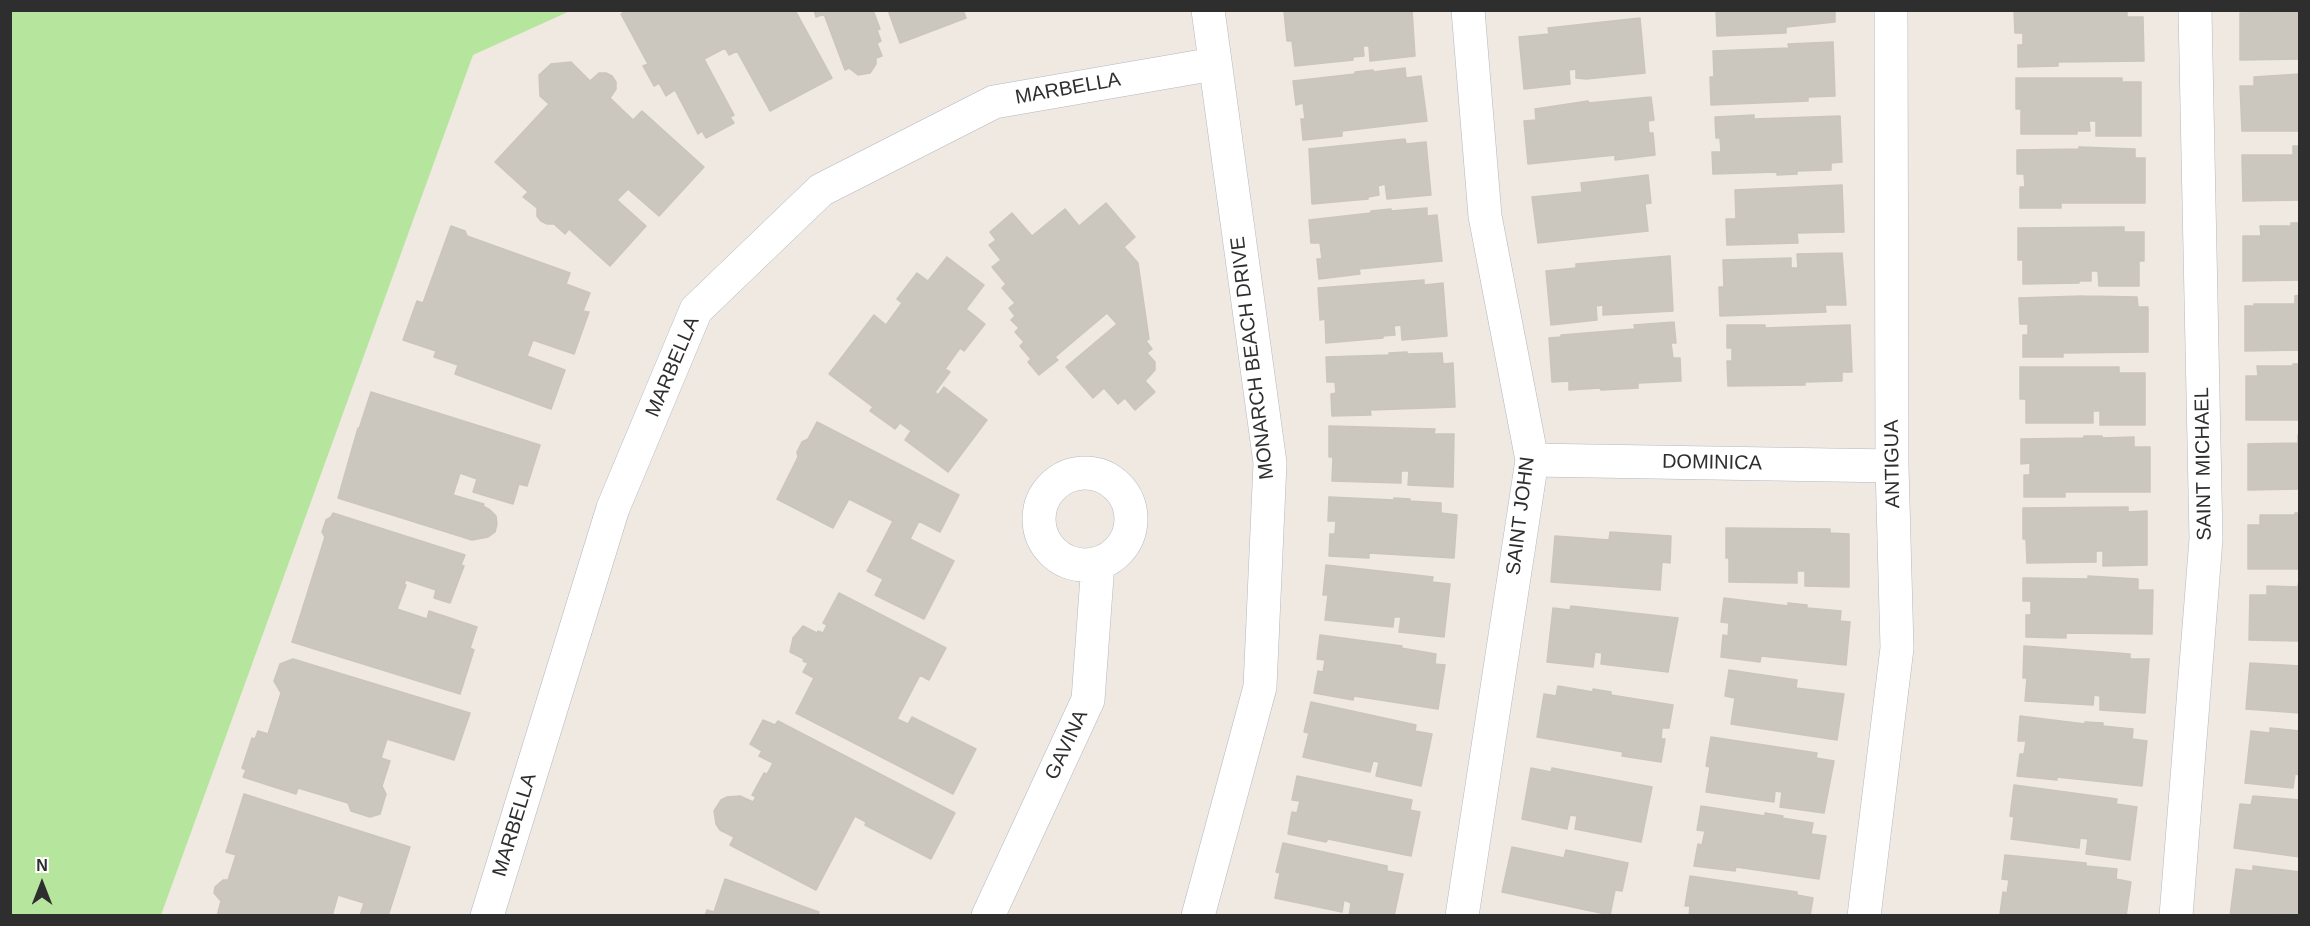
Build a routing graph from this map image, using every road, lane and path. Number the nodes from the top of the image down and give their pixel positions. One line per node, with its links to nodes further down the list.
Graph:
1 (1208, 10): 5 (street, MONARCH BEACH DRIVE)
2 (1468, 10): 6 (street, SAINT JOHN)
3 (1891, 10): 7 (street, ANTIGUA)
4 (2195, 10): 14 (street, SAINT MICHAEL)
5 (1214, 64): 9 (street, MARBELLA); 11 (street, MONARCH BEACH DRIVE)
6 (1532, 460): 7 (street, DOMINICA); 12 (street, SAINT JOHN)
7 (1892, 466): 13 (street, ANTIGUA)
8 (1098, 563): 10 (street, GAVINA)
9 (487, 915)
10 (988, 915)
11 (1198, 915)
12 (1462, 915)
13 (1864, 915)
14 (2176, 915)

